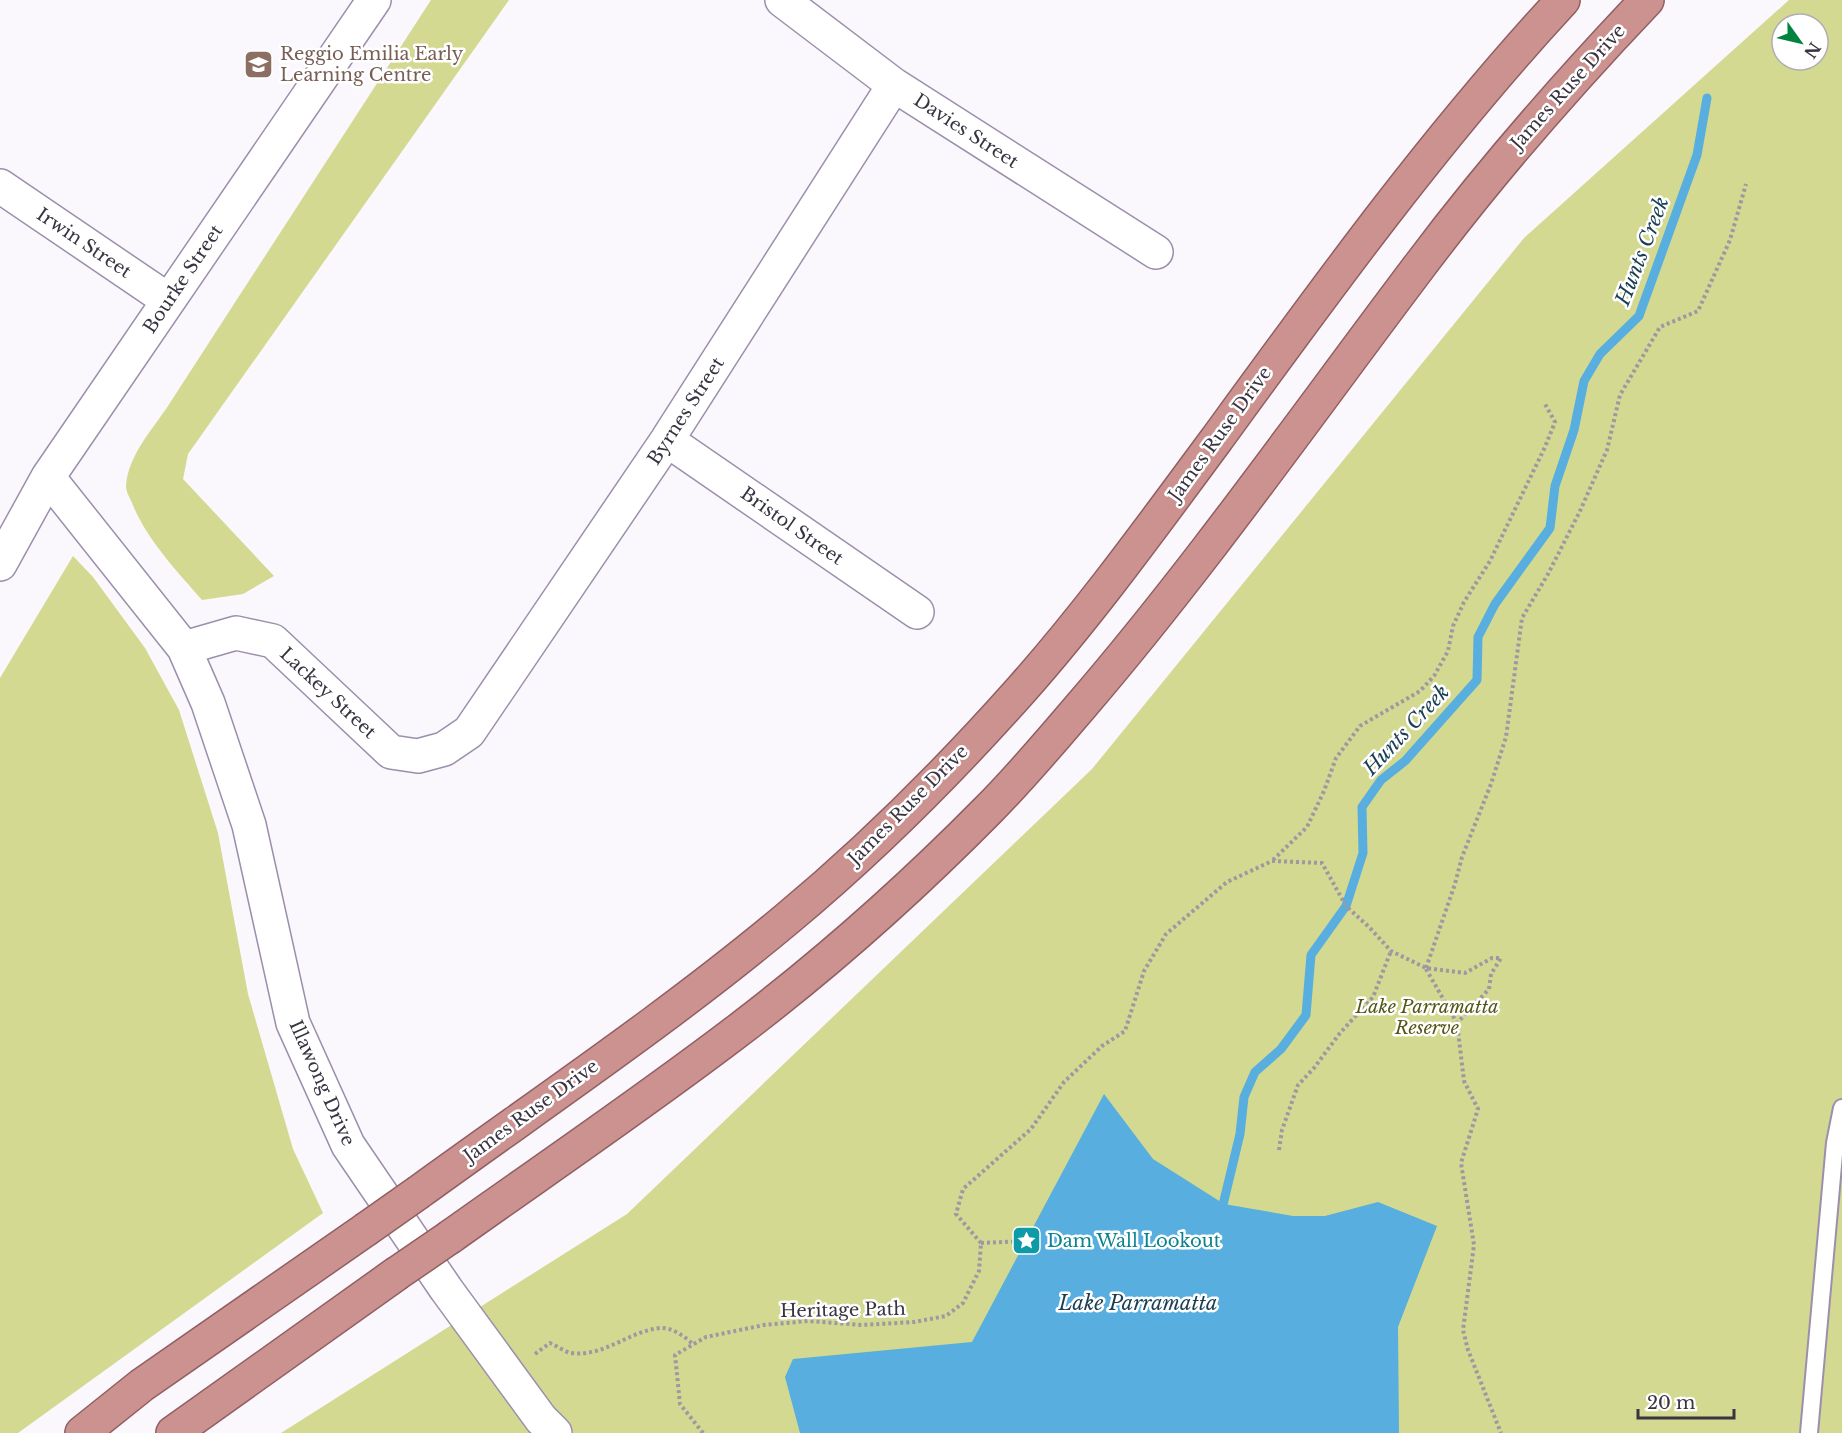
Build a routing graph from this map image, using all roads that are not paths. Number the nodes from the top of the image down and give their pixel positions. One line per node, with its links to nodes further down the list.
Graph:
1 (374, 0): 8 (street, Bourke Street)
2 (783, 0): 5 (street, Davies Street)
3 (1563, 0): 16 (highway, James Ruse Drive, bridge)
4 (1647, 0): 17 (highway, James Ruse Drive, bridge)
5 (894, 85): 7 (street, Davies Street); 9 (street, Byrnes Street)
6 (0, 186): 8 (street, Irwin Street)
7 (1156, 252)
8 (168, 300): 10 (street, Bourke Street)
9 (667, 440): 12 (street, Bristol Street); 14 (street, Byrnes Street)
10 (48, 477): 11 (street, Bourke Street); 13 (street)
11 (0, 564)
12 (917, 612)
13 (184, 648): 14 (street, Lackey Street); 18 (street, Illawong Drive)
14 (470, 732)
15 (1842, 1108): 19 (lane)
16 (82, 1433)
17 (173, 1433)
18 (555, 1433)
19 (1809, 1433)

